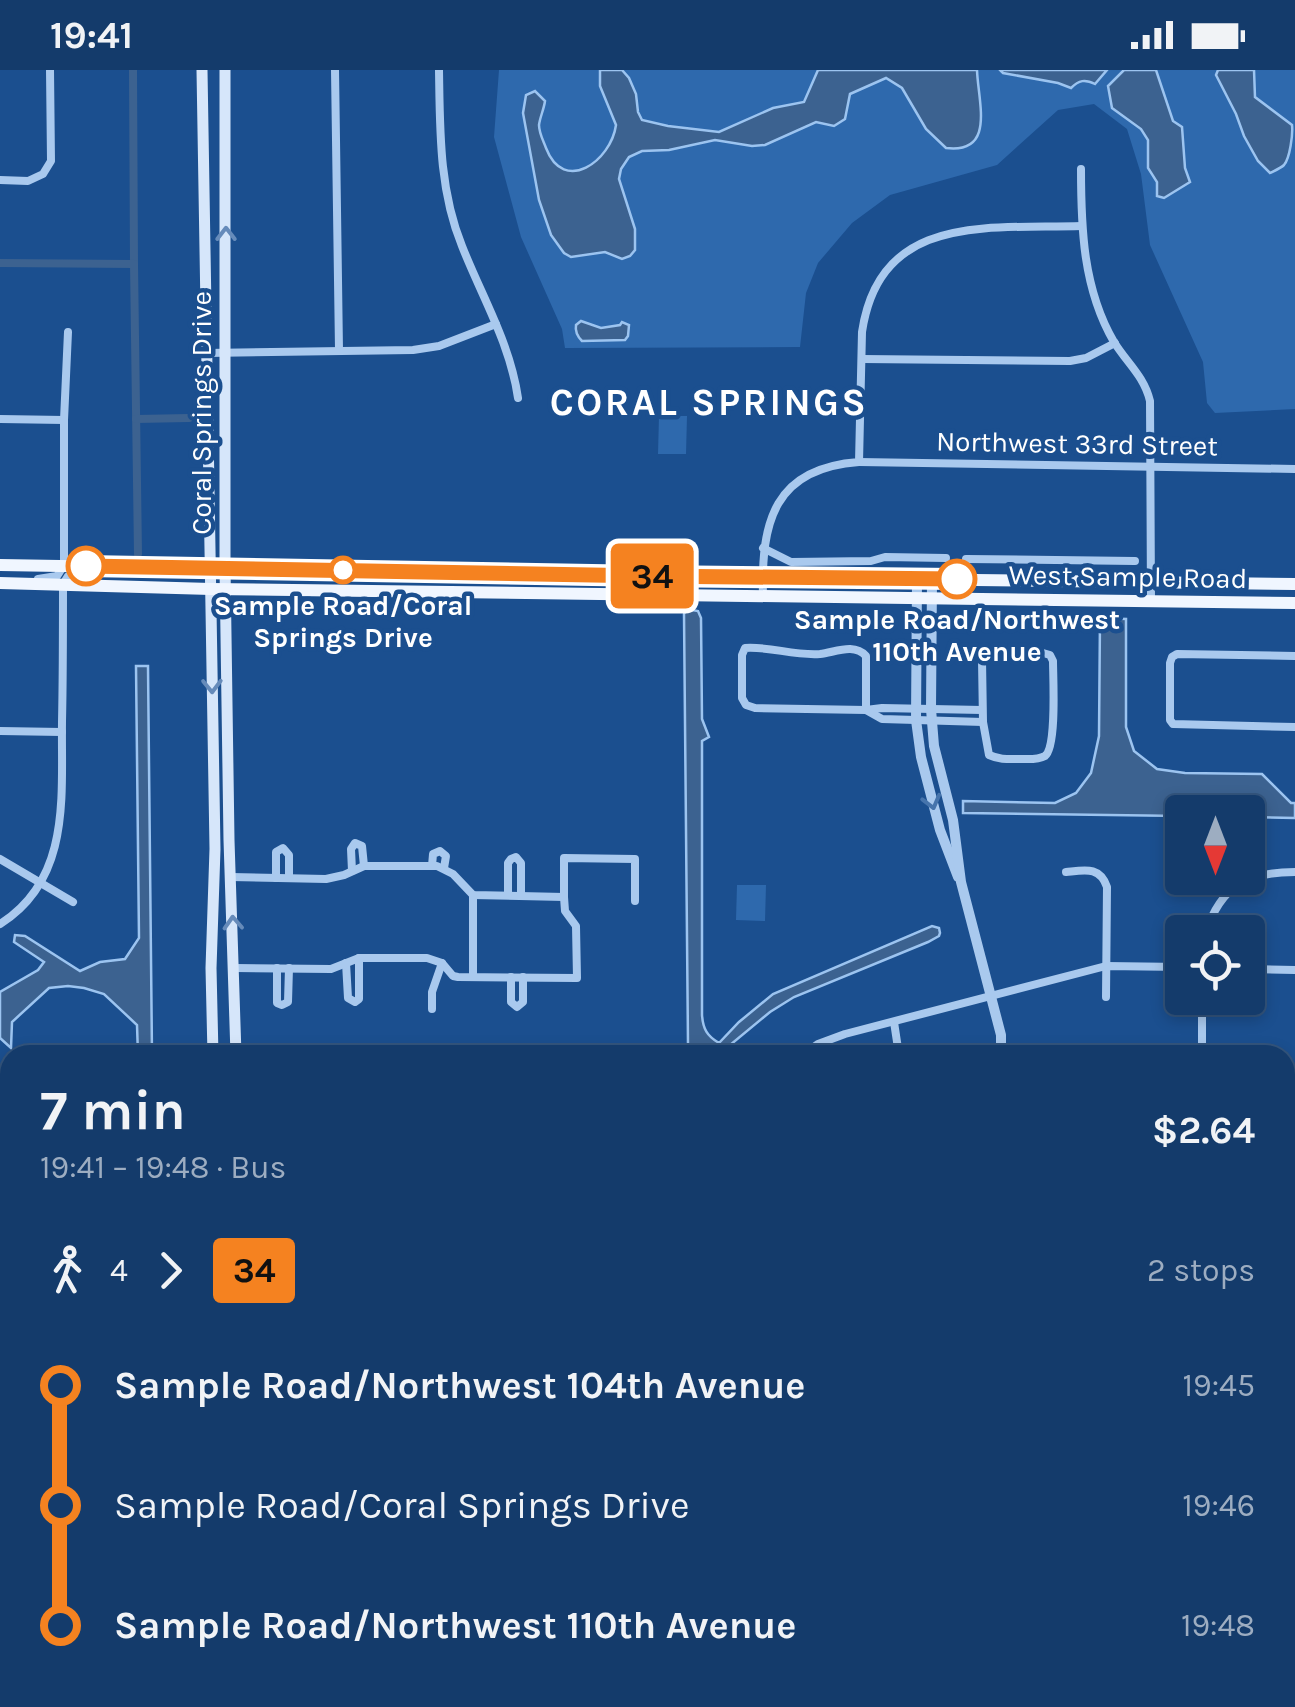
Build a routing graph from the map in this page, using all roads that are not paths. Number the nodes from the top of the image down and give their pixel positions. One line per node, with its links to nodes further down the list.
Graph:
1 (50, 70): 7 (street)
2 (202, 70): 13 (main road, Coral Springs Drive)
3 (226, 70): 14 (main road, Coral Springs Drive, one-way to 3)
4 (335, 70): 12 (street)
5 (439, 70): 9 (street)
6 (1081, 169): 8 (street)
7 (0, 180)
8 (1081, 226): 11 (street); 15 (street)
9 (496, 324): 12 (street); 16 (street)
10 (68, 332): 18 (street)
11 (1115, 342): 15 (street); 20 (street)
12 (339, 350): 14 (street)
13 (206, 353): 14 (street); 30 (main road, Coral Springs Drive)
14 (226, 353): 30 (main road, Coral Springs Drive)
15 (862, 360): 19 (street)
16 (518, 398)
17 (0, 419): 18 (street)
18 (64, 420): 28 (street)
19 (859, 462): 20 (street, Northwest 33rd Street); 22 (street, Northwest 33rd Street)
20 (1151, 467): 21 (street, Northwest 33rd Street); 34 (street)
21 (1295, 469)
22 (763, 548): 23 (street); 31 (street, Northwest 33rd Street)
23 (928, 558): 24 (street); 33 (street)
24 (946, 558)
25 (966, 559): 26 (street)
26 (1135, 561)
27 (0, 565): 28 (main road, West Sample Road)
28 (64, 566): 29 (main road, West Sample Road); 35 (street)
29 (108, 566): 30 (main road, West Sample Road); 36 (street)
30 (218, 567): 31 (main road, West Sample Road); 38 (main road, Coral Springs Drive)
31 (762, 576): 32 (main road, West Sample Road); 39 (street, Northwest 33rd Street)
32 (916, 579): 33 (main road, West Sample Road); 40 (street)
33 (932, 579): 34 (main road, West Sample Road); 41 (street)
34 (1151, 582): 37 (main road, West Sample Road); 42 (street)
35 (4, 583): 36 (main road, West Sample Road)
36 (63, 584): 38 (main road, West Sample Road); 52 (street)
37 (1295, 584)
38 (218, 589): 39 (main road, West Sample Road); 61 (main road, Coral Springs Drive); 91 (main road, Coral Springs Drive, one-way to 91)
39 (763, 596): 40 (main road, West Sample Road)
40 (917, 598): 41 (main road, West Sample Road); 47 (street)
41 (932, 598): 42 (main road, West Sample Road); 48 (street)
42 (1151, 600): 43 (main road, West Sample Road)
43 (1295, 603)
44 (1295, 656): 50 (street)
45 (866, 710): 45 (street); 47 (street)
46 (982, 710): 48 (street); 49 (street); 49 (street)
47 (916, 714): 48 (street); 65 (street, one-way to 65)
48 (931, 716): 49 (street); 65 (street)
49 (983, 722)
50 (1295, 727)
51 (0, 731): 52 (street)
52 (62, 732): 64 (street)
53 (0, 859): 64 (street)
54 (364, 866): 55 (street); 57 (street); 57 (street)
55 (432, 866): 56 (street); 56 (street)
56 (444, 868): 66 (street)
57 (352, 871): 63 (street)
58 (1066, 872): 76 (street)
59 (1295, 872): 60 (street)
60 (1265, 874)
61 (231, 878): 62 (street); 78 (main road, Coral Springs Drive, one-way to 61)
62 (276, 878): 63 (street); 63 (street)
63 (289, 878)
64 (41, 882): 70 (street); 72 (street)
65 (961, 882): 86 (street)
66 (473, 895): 67 (street); 83 (street)
67 (508, 896): 68 (street); 68 (street)
68 (521, 896): 69 (street)
69 (564, 897): 71 (street); 85 (street)
70 (73, 902)
71 (635, 902)
72 (0, 924)
73 (358, 958): 74 (street); 74 (street); 75 (street)
74 (346, 963): 80 (street)
75 (442, 964): 83 (street); 88 (street)
76 (1106, 966): 77 (street); 86 (street); 87 (street)
77 (1165, 967)
78 (235, 968): 79 (street); 92 (main road, Coral Springs Drive)
79 (277, 968): 80 (street); 80 (street)
80 (289, 968)
81 (1265, 969): 82 (street)
82 (1295, 970)
83 (473, 977): 84 (street)
84 (511, 978): 85 (street); 85 (street)
85 (523, 978)
86 (991, 996): 90 (street); 95 (street)
87 (1106, 997)
88 (432, 1010)
89 (1202, 1015): 96 (street)
90 (894, 1022): 93 (street); 94 (street)
91 (213, 1045)
92 (236, 1045)
93 (817, 1045)
94 (897, 1045)
95 (1000, 1045)
96 (1202, 1045)

